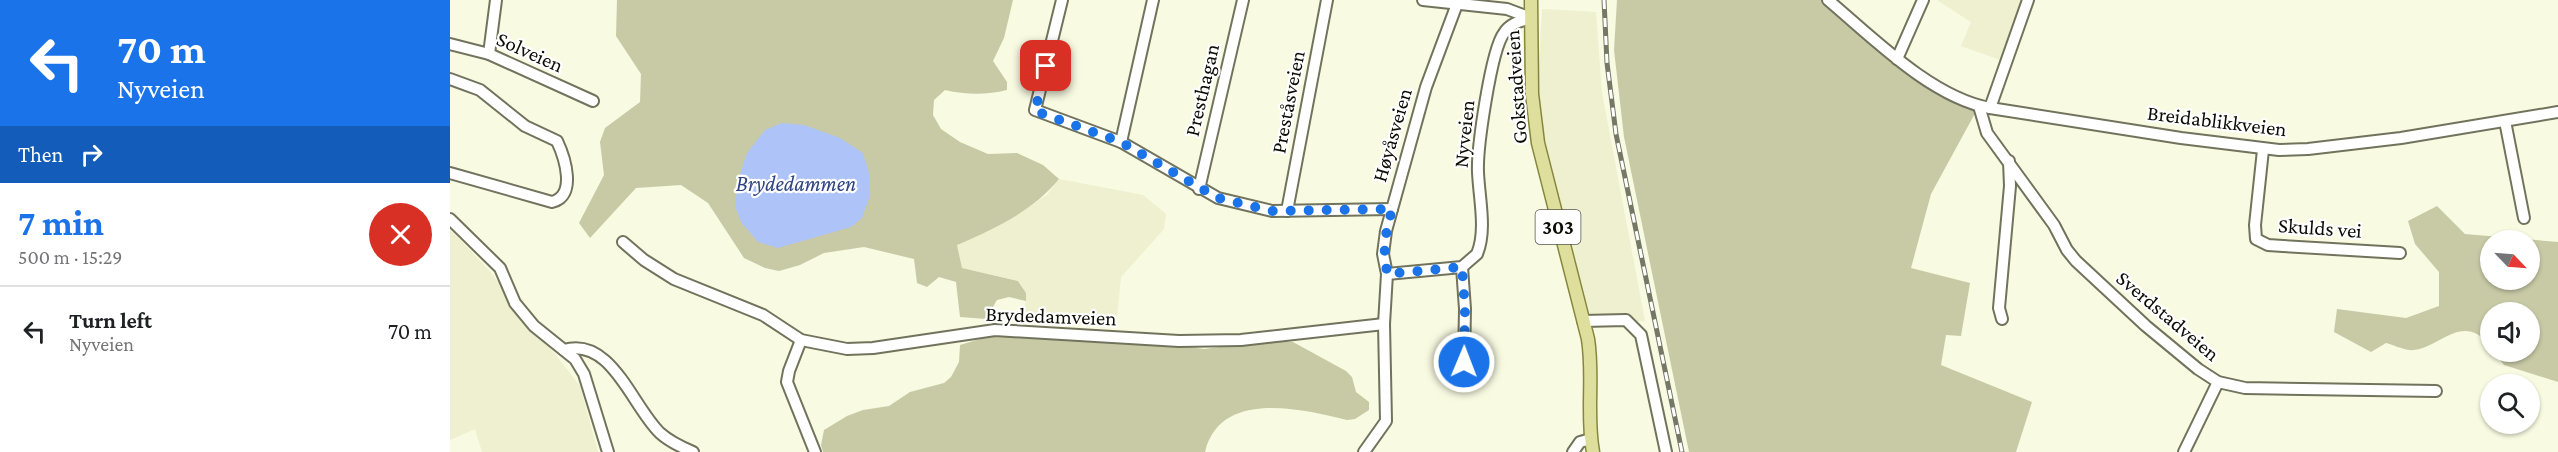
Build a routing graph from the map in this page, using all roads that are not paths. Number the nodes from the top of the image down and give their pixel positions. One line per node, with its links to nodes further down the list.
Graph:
1 (496, 0): 14 (street)
2 (1062, 0): 21 (street)
3 (1153, 0): 21 (street)
4 (1243, 0): 25 (street, Presthagan)
5 (1327, 0): 27 (street, Preståsveien)
6 (1423, 0): 11 (street)
7 (1531, 0): 12 (main road, Gokstadveien / 303)
8 (1828, 0): 15 (street)
9 (1923, 0): 15 (street)
10 (2028, 0): 18 (street)
11 (1457, 4): 12 (street); 26 (street, Høyåsveien)
12 (1531, 18): 32 (street, Nyveien); 35 (main road, Gokstadveien / 303)
13 (450, 44): 14 (street, Solveien)
14 (489, 54): 17 (street, Solveien)
15 (1897, 59): 18 (street)
16 (450, 79): 24 (street)
17 (593, 101)
18 (1984, 107): 22 (street, Breidablikkveien); 23 (street, Sverdstadveien)
19 (2558, 112): 20 (street, Breidablikkveien)
20 (2505, 121): 22 (street, Breidablikkveien); 28 (street)
21 (1121, 142): 25 (street)
22 (2263, 150): 31 (street, Skulds vei)
23 (2009, 161): 34 (street); 40 (street, Sverdstadveien)
24 (450, 173)
25 (1199, 189): 27 (street)
26 (1392, 209): 27 (street); 33 (street, Høyåsveien)
27 (1287, 211)
28 (2524, 218)
29 (450, 219): 38 (street)
30 (623, 242): 37 (street)
31 (2400, 253)
32 (1462, 267): 33 (street); 39 (street)
33 (1387, 274): 36 (street, Høyåsveien)
34 (2002, 319)
35 (1583, 321): 42 (main road, Gokstadveien / 303); 49 (street)
36 (1384, 324): 37 (street, Brydedamveien); 46 (street, Høyåsveien)
37 (801, 340): 45 (street)
38 (564, 350): 43 (street); 44 (street)
39 (1464, 362)
40 (2218, 382): 41 (street, Sverdstadveien); 50 (street)
41 (2436, 391)
42 (1591, 439): 47 (street); 48 (main road, Gokstadveien / 303)
43 (608, 452)
44 (693, 452)
45 (815, 452)
46 (1364, 452)
47 (1573, 452)
48 (1593, 452)
49 (1666, 452)
50 (2184, 452)

